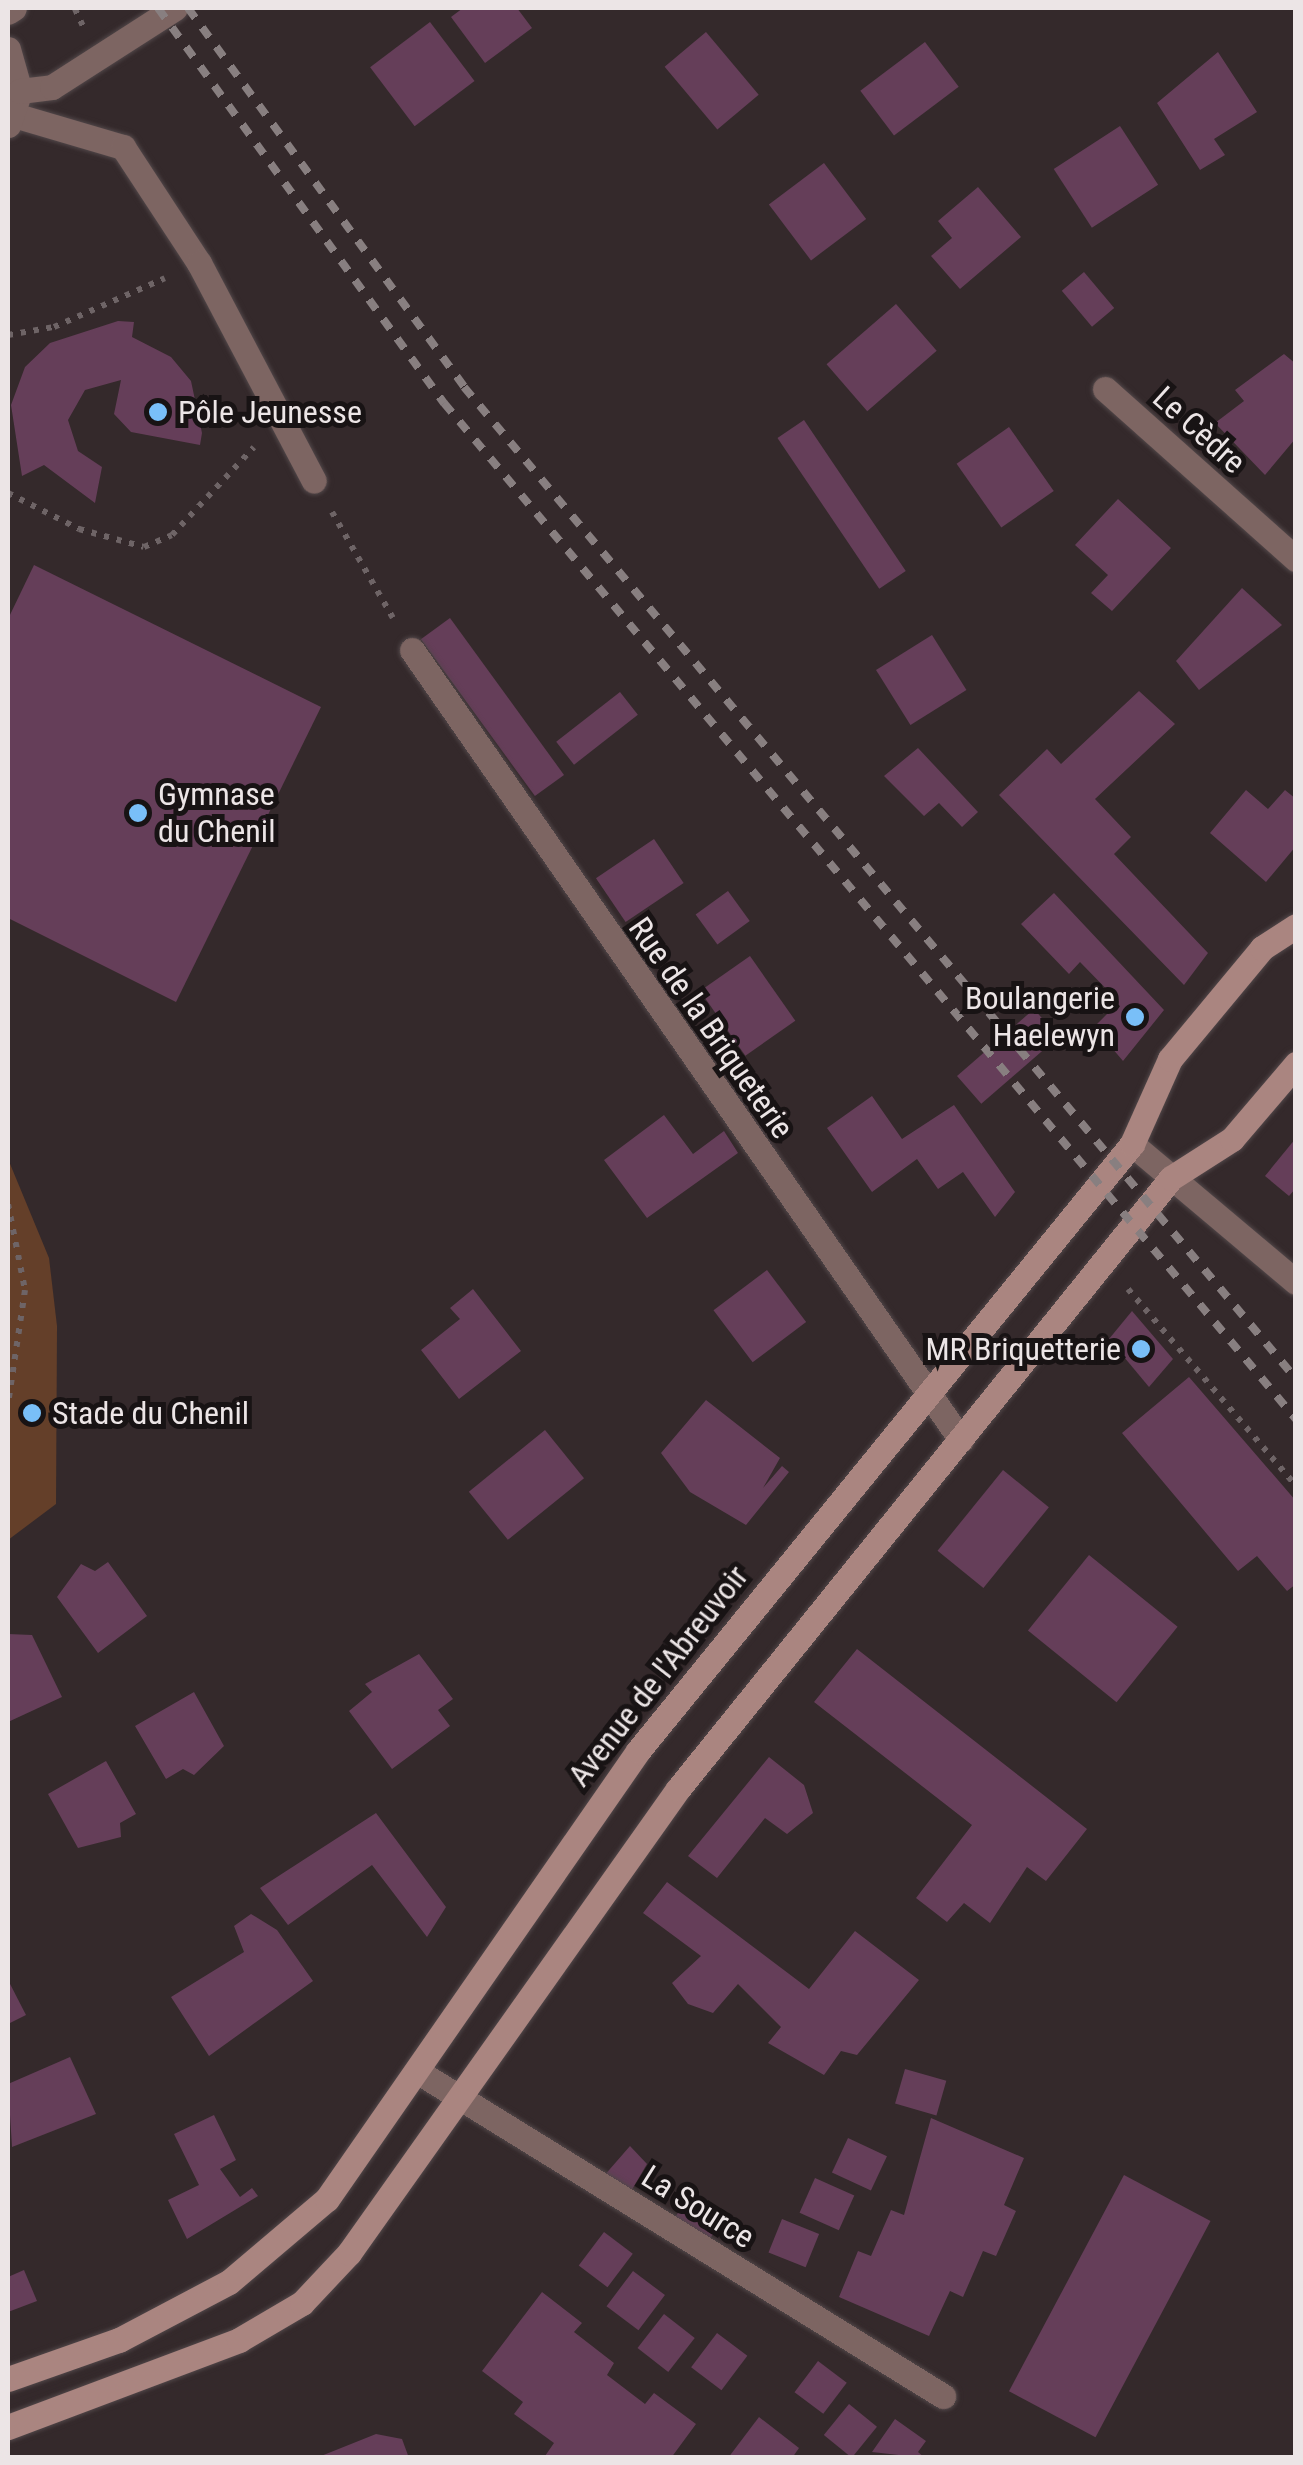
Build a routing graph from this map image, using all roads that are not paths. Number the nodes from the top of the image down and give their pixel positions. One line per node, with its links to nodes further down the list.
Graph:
1 (14, 8): 3 (street)
2 (175, 8): 5 (street)
3 (8, 12)
4 (8, 49): 5 (street)
5 (14, 110): 7 (street)
6 (1105, 389): 8 (street, Le Cèdre)
7 (314, 481)
8 (1296, 559)
9 (412, 650): 15 (street, Rue de la Briqueterie)
10 (1296, 926): 12 (street, Avenue de l'Abreuvoir)
11 (1296, 1064): 13 (street)
12 (1132, 1144): 13 (street); 15 (street, Avenue de l'Abreuvoir)
13 (1171, 1178): 14 (street); 16 (street)
14 (1292, 1271)
15 (926, 1396): 16 (street, Rue de la Briqueterie); 17 (street, Avenue de l'Abreuvoir)
16 (961, 1440): 18 (street)
17 (420, 2072): 18 (street, La Source); 19 (street, Avenue de l'Abreuvoir)
18 (458, 2098): 20 (street, La Source); 21 (street)
19 (8, 2379)
20 (943, 2396)
21 (8, 2427)

